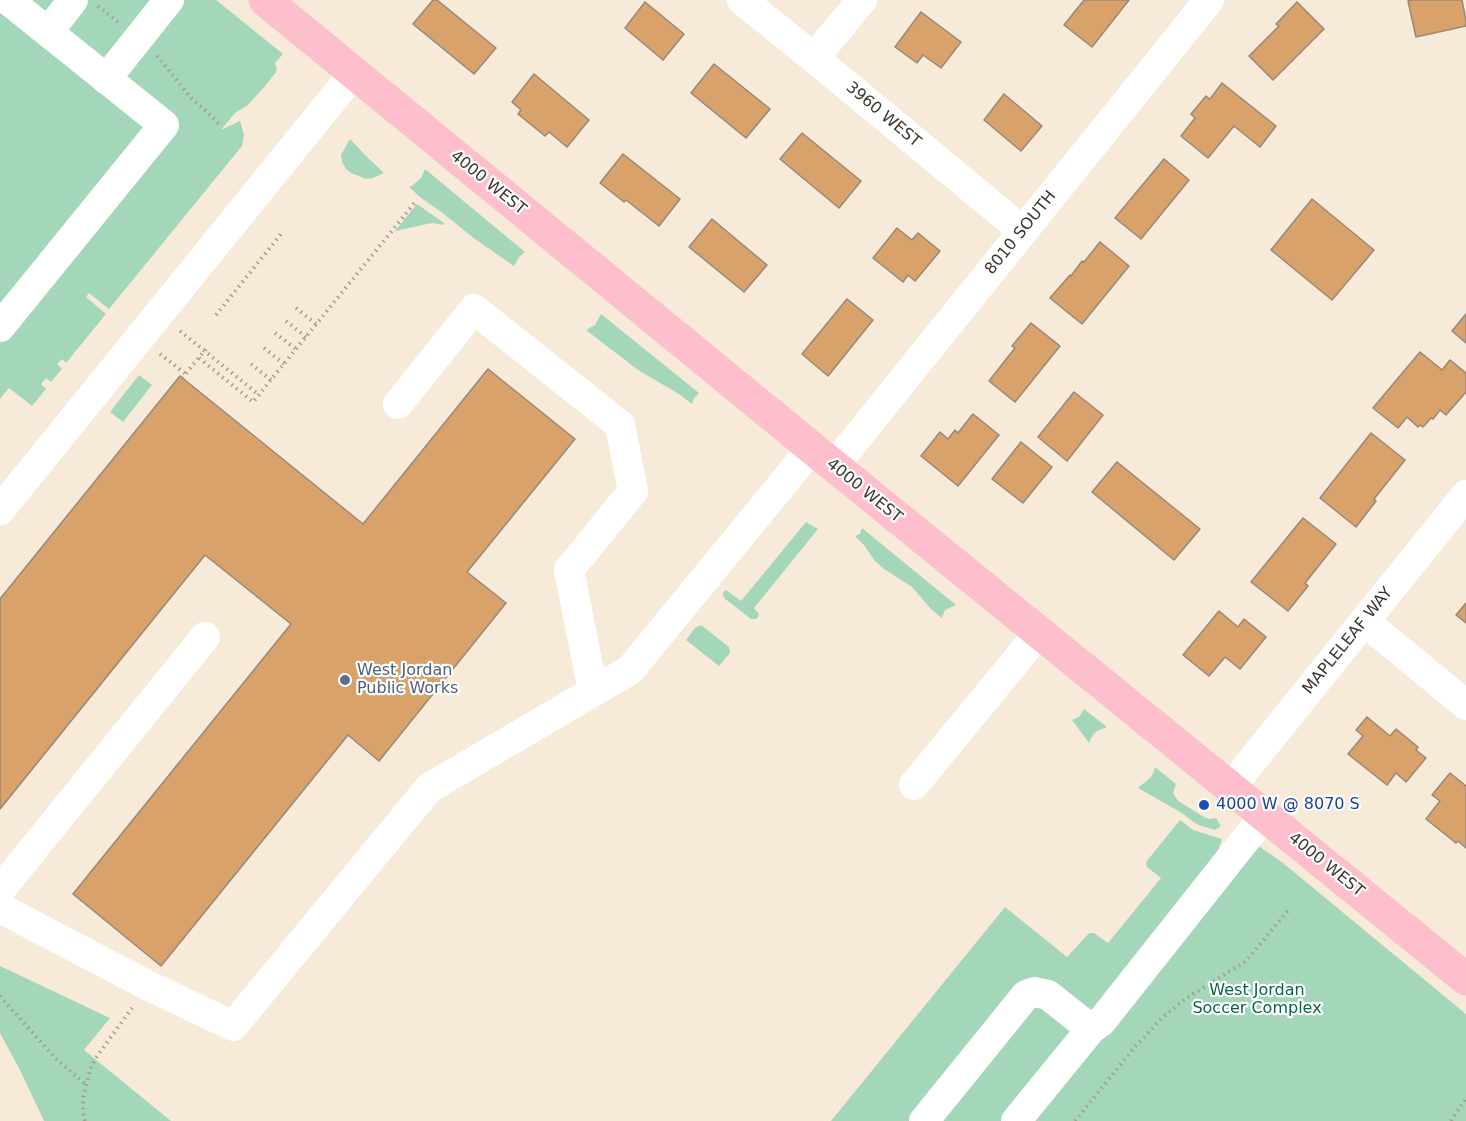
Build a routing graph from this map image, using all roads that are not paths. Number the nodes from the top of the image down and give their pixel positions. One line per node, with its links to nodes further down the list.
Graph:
1 (8, 0): 8 (street)
2 (169, 0): 11 (street)
3 (265, 0): 10 (main road, 4000 WEST)
4 (742, 0): 9 (street, 3960 WEST)
5 (862, 0): 9 (street)
6 (1209, 0): 12 (street, 8010 SOUTH)
7 (83, 1): 8 (street)
8 (48, 32): 11 (street)
9 (814, 58): 12 (street, 3960 WEST)
10 (354, 73): 15 (main road, 4000 WEST); 17 (street)
11 (106, 79): 13 (street)
12 (1023, 231): 15 (street, 8010 SOUTH)
13 (0, 327)
14 (398, 404): 21 (street)
15 (823, 457): 19 (main road, 4000 WEST); 21 (street, 8010 SOUTH)
16 (1466, 495): 18 (street, MAPLELEAF WAY)
17 (0, 510)
18 (1364, 621): 22 (street); 24 (street, MAPLELEAF WAY)
19 (1040, 633): 23 (street); 24 (main road, 4000 WEST)
20 (205, 637): 26 (street)
21 (593, 691): 27 (street, 8010 SOUTH)
22 (1466, 705)
23 (914, 785)
24 (1230, 788): 25 (main road, 4000 WEST)
25 (1264, 815): 28 (main road, 4000 WEST); 29 (street)
26 (0, 890)
27 (0, 908)
28 (1466, 979)
29 (1092, 1029): 30 (street); 31 (street)
30 (924, 1121)
31 (1016, 1121)

